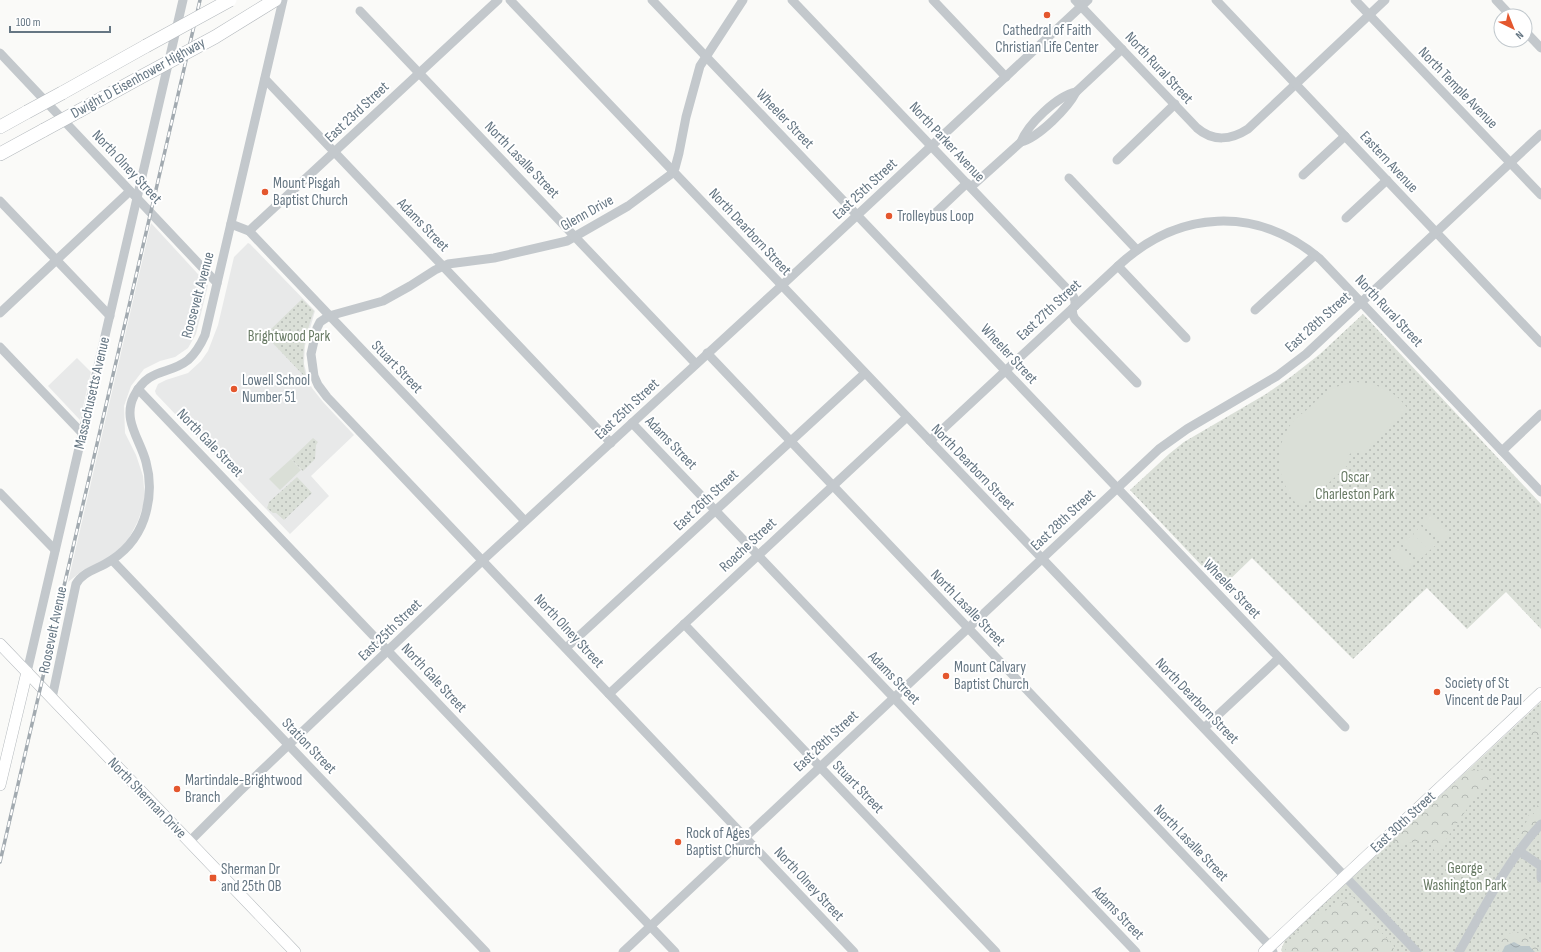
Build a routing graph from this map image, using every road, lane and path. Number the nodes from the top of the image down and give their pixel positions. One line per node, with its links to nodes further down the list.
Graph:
1 (183, 0): 46 (street, Massachusetts Avenue)
2 (230, 0): 30 (highway, Dwight D Eisenhower Highway, bridge)
3 (276, 0): 36 (highway, Dwight D Eisenhower Highway, bridge)
4 (283, 0): 26 (street, Roosevelt Avenue)
5 (498, 0): 24 (street, East 23rd Street)
6 (510, 0): 39 (street, North Dearborn Street)
7 (652, 0): 23 (street, Wheeler Street)
8 (743, 0): 23 (street)
9 (792, 0): 34 (street, North Parker Avenue)
10 (933, 0): 25 (street)
11 (1216, 0): 27 (street, Eastern Avenue)
12 (1355, 0): 18 (street, North Temple Avenue)
13 (1385, 0): 18 (street)
14 (1496, 0): 16 (street)
15 (1081, 2): 21 (street, North Rural Street); 25 (street, East 25th Street)
16 (1504, 8)
17 (360, 11): 24 (street, North Lasalle Street)
18 (1370, 15): 27 (street); 38 (street, North Temple Avenue)
19 (1533, 40): 20 (street)
20 (1541, 48)
21 (1122, 49): 28 (street); 29 (street, North Rural Street)
22 (0, 53): 44 (street, North Olney Street)
23 (706, 56): 39 (street); 48 (street, Wheeler Street)
24 (420, 73): 35 (street, East 23rd Street); 55 (street, North Lasalle Street)
25 (1006, 77): 34 (street, East 25th Street)
26 (265, 79): 35 (street, Adams Street); 51 (street, Roosevelt Avenue)
27 (1296, 85): 29 (street, North Rural Street); 32 (street, Eastern Avenue)
28 (1076, 92): 33 (street); 33 (street)
29 (1175, 104): 37 (street)
30 (0, 127)
31 (1541, 134): 38 (street, East 28th Street)
32 (1345, 136): 40 (street); 42 (street, Eastern Avenue)
33 (1021, 142): 43 (street)
34 (932, 146): 43 (street, North Parker Avenue); 48 (street, East 25th Street)
35 (334, 152): 53 (street, East 23rd Street); 59 (street, Adams Street)
36 (0, 154)
37 (1116, 160)
38 (1510, 163): 45 (street, North Temple Avenue); 54 (street, East 28th Street)
39 (674, 171): 55 (street, Glenn Drive); 62 (street, North Dearborn Street)
40 (1302, 175)
41 (1069, 178): 56 (street)
42 (1387, 180): 50 (street); 54 (street, Eastern Avenue)
43 (969, 185): 49 (street); 64 (street, North Parker Avenue)
44 (130, 191): 46 (street, North Olney Street); 58 (street)
45 (1541, 195)
46 (137, 198): 61 (street, North Olney Street); 67 (street, Massachusetts Avenue)
47 (0, 201): 58 (street)
48 (857, 215): 62 (street, East 25th Street); 74 (street, Wheeler Street)
49 (930, 218)
50 (1346, 218)
51 (231, 224): 53 (street); 61 (street, Roosevelt Avenue)
52 (1178, 228): 56 (street, East 27th Street); 57 (street, North Rural Street)
53 (249, 231): 68 (street, Stuart Street)
54 (1436, 232): 63 (street, East 28th Street); 70 (street, Eastern Avenue)
55 (576, 237): 59 (street, Glenn Drive); 73 (street, North Lasalle Street)
56 (1137, 250): 60 (street, East 27th Street)
57 (1315, 255): 63 (street, North Rural Street); 65 (street)
58 (56, 260): 66 (street); 67 (street)
59 (442, 266): 68 (street, Glenn Drive); 84 (street, Adams Street)
60 (1118, 266): 64 (street, East 27th Street); 69 (street)
61 (217, 283): 77 (street, Roosevelt Avenue)
62 (782, 286): 72 (street, East 25th Street); 75 (street, North Dearborn Street)
63 (1361, 302): 85 (street, North Rural Street); 87 (street, East 28th Street)
64 (1074, 307): 74 (street, East 27th Street); 76 (street, North Parker Avenue)
65 (1255, 310)
66 (0, 313)
67 (110, 316): 81 (street, Massachusetts Avenue)
68 (329, 316): 91 (street, Stuart Street); 96 (street, North Olney Street)
69 (1186, 338)
70 (1541, 343)
71 (0, 347): 81 (street)
72 (707, 353): 73 (street, East 25th Street); 83 (street, North Lasalle Street)
73 (696, 364): 80 (street, East 25th Street)
74 (1006, 371): 82 (street, East 27th Street); 87 (street, Wheeler Street)
75 (865, 373): 79 (street, North Dearborn Street); 83 (street, East 26th Street)
76 (1137, 383)
77 (138, 389): 95 (street, Roosevelt Avenue); 101 (street, North Gale Street)
78 (1541, 414): 85 (street)
79 (907, 417): 82 (street, North Dearborn Street); 86 (street, Roache Street)
80 (632, 423): 84 (street, East 25th Street); 90 (street, Adams Street)
81 (83, 434): 92 (street, Massachusetts Avenue)
82 (930, 441): 94 (street, North Dearborn Street)
83 (790, 442): 86 (street, North Lasalle Street); 90 (street, East 26th Street)
84 (611, 443): 91 (street, East 25th Street)
85 (1502, 451): 88 (street, North Rural Street)
86 (833, 486): 93 (street, Roache Street); 98 (street, North Lasalle Street)
87 (1117, 488): 94 (street, East 28th Street); 102 (street, Wheeler Street)
88 (1541, 492)
89 (0, 493): 92 (street)
90 (716, 510): 93 (street, Adams Street); 100 (street, East 26th Street)
91 (525, 522): 96 (street, East 25th Street)
92 (55, 550): 103 (street, Massachusetts Avenue)
93 (758, 555): 97 (street, Roache Street); 106 (street, Adams Street)
94 (1042, 559): 98 (street, East 28th Street); 109 (street, North Dearborn Street)
95 (112, 560): 107 (street, Roosevelt Avenue); 110 (street, Station Street)
96 (483, 560): 100 (street, North Olney Street); 101 (street, East 25th Street)
97 (684, 624): 105 (street, Roache Street); 111 (street, Stuart Street)
98 (968, 628): 106 (street, East 28th Street); 122 (street, North Lasalle Street)
99 (0, 644): 103 (main road, North Sherman Drive)
100 (566, 648): 105 (street, North Olney Street)
101 (388, 650): 110 (street, East 25th Street); 121 (street, North Gale Street)
102 (1279, 658): 108 (street, Wheeler Street); 109 (street)
103 (27, 672): 107 (main road, North Sherman Drive); 112 (main road, Massachusetts Avenue)
104 (1541, 693): 119 (main road, East 30th Street)
105 (609, 694): 114 (street, North Olney Street)
106 (894, 697): 111 (street, East 28th Street); 129 (street, Adams Street)
107 (52, 698): 115 (main road, North Sherman Drive)
108 (1345, 727)
109 (1204, 728): 119 (street, North Dearborn Street)
110 (289, 745): 115 (street, East 25th Street); 124 (street, Station Street)
111 (819, 767): 114 (street, East 28th Street); 128 (street, Stuart Street)
112 (0, 785)
113 (1541, 824): 116 (street)
114 (745, 836): 121 (street, East 28th Street); 127 (street, North Olney Street)
115 (189, 842): 123 (main road, North Sherman Drive)
116 (1519, 850): 117 (street); 131 (street)
117 (1541, 866)
118 (1541, 870): 120 (street)
119 (1345, 876): 122 (main road, East 30th Street); 130 (street, North Dearborn Street)
120 (1541, 878)
121 (650, 926): 125 (street, East 28th Street); 126 (street, North Gale Street)
122 (1269, 950)
123 (295, 952)
124 (486, 952)
125 (623, 952)
126 (675, 952)
127 (854, 952)
128 (996, 952)
129 (1136, 952)
130 (1417, 952)
131 (1459, 952)

